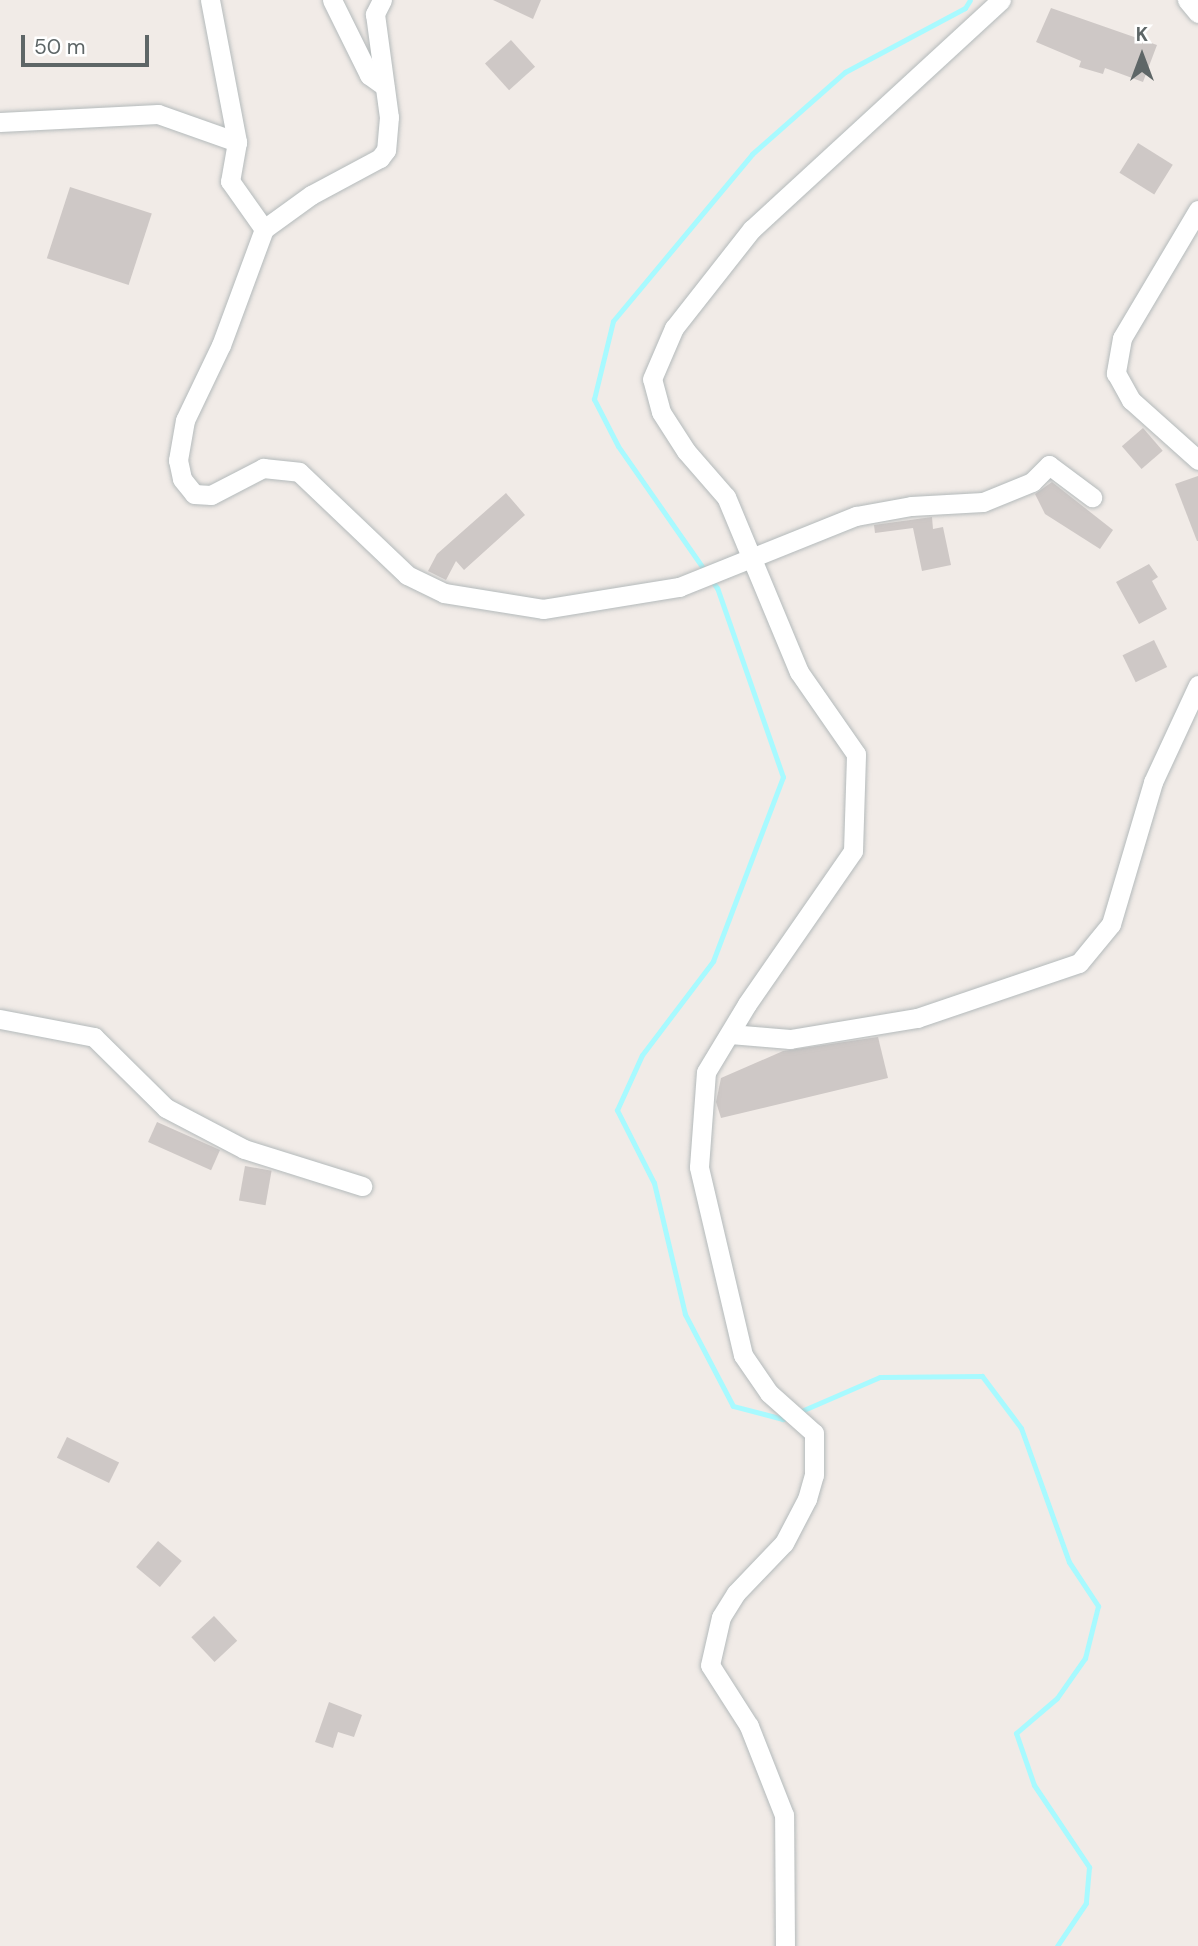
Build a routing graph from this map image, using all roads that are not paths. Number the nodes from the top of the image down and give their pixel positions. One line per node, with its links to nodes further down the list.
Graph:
1 (210, 0): 9 (street)
2 (332, 0): 7 (street)
3 (382, 0): 7 (street)
4 (1001, 0): 14 (street)
5 (1187, 0): 6 (street)
6 (1198, 13)
7 (384, 86): 11 (street)
8 (0, 122): 9 (street)
9 (237, 142): 11 (street)
10 (1198, 210): 12 (street)
11 (264, 229): 14 (street)
12 (1198, 460)
13 (1092, 497): 14 (street)
14 (745, 557): 17 (street)
15 (1198, 685): 17 (street)
16 (0, 1019): 18 (street)
17 (730, 1034): 19 (street)
18 (362, 1186)
19 (785, 1946)

